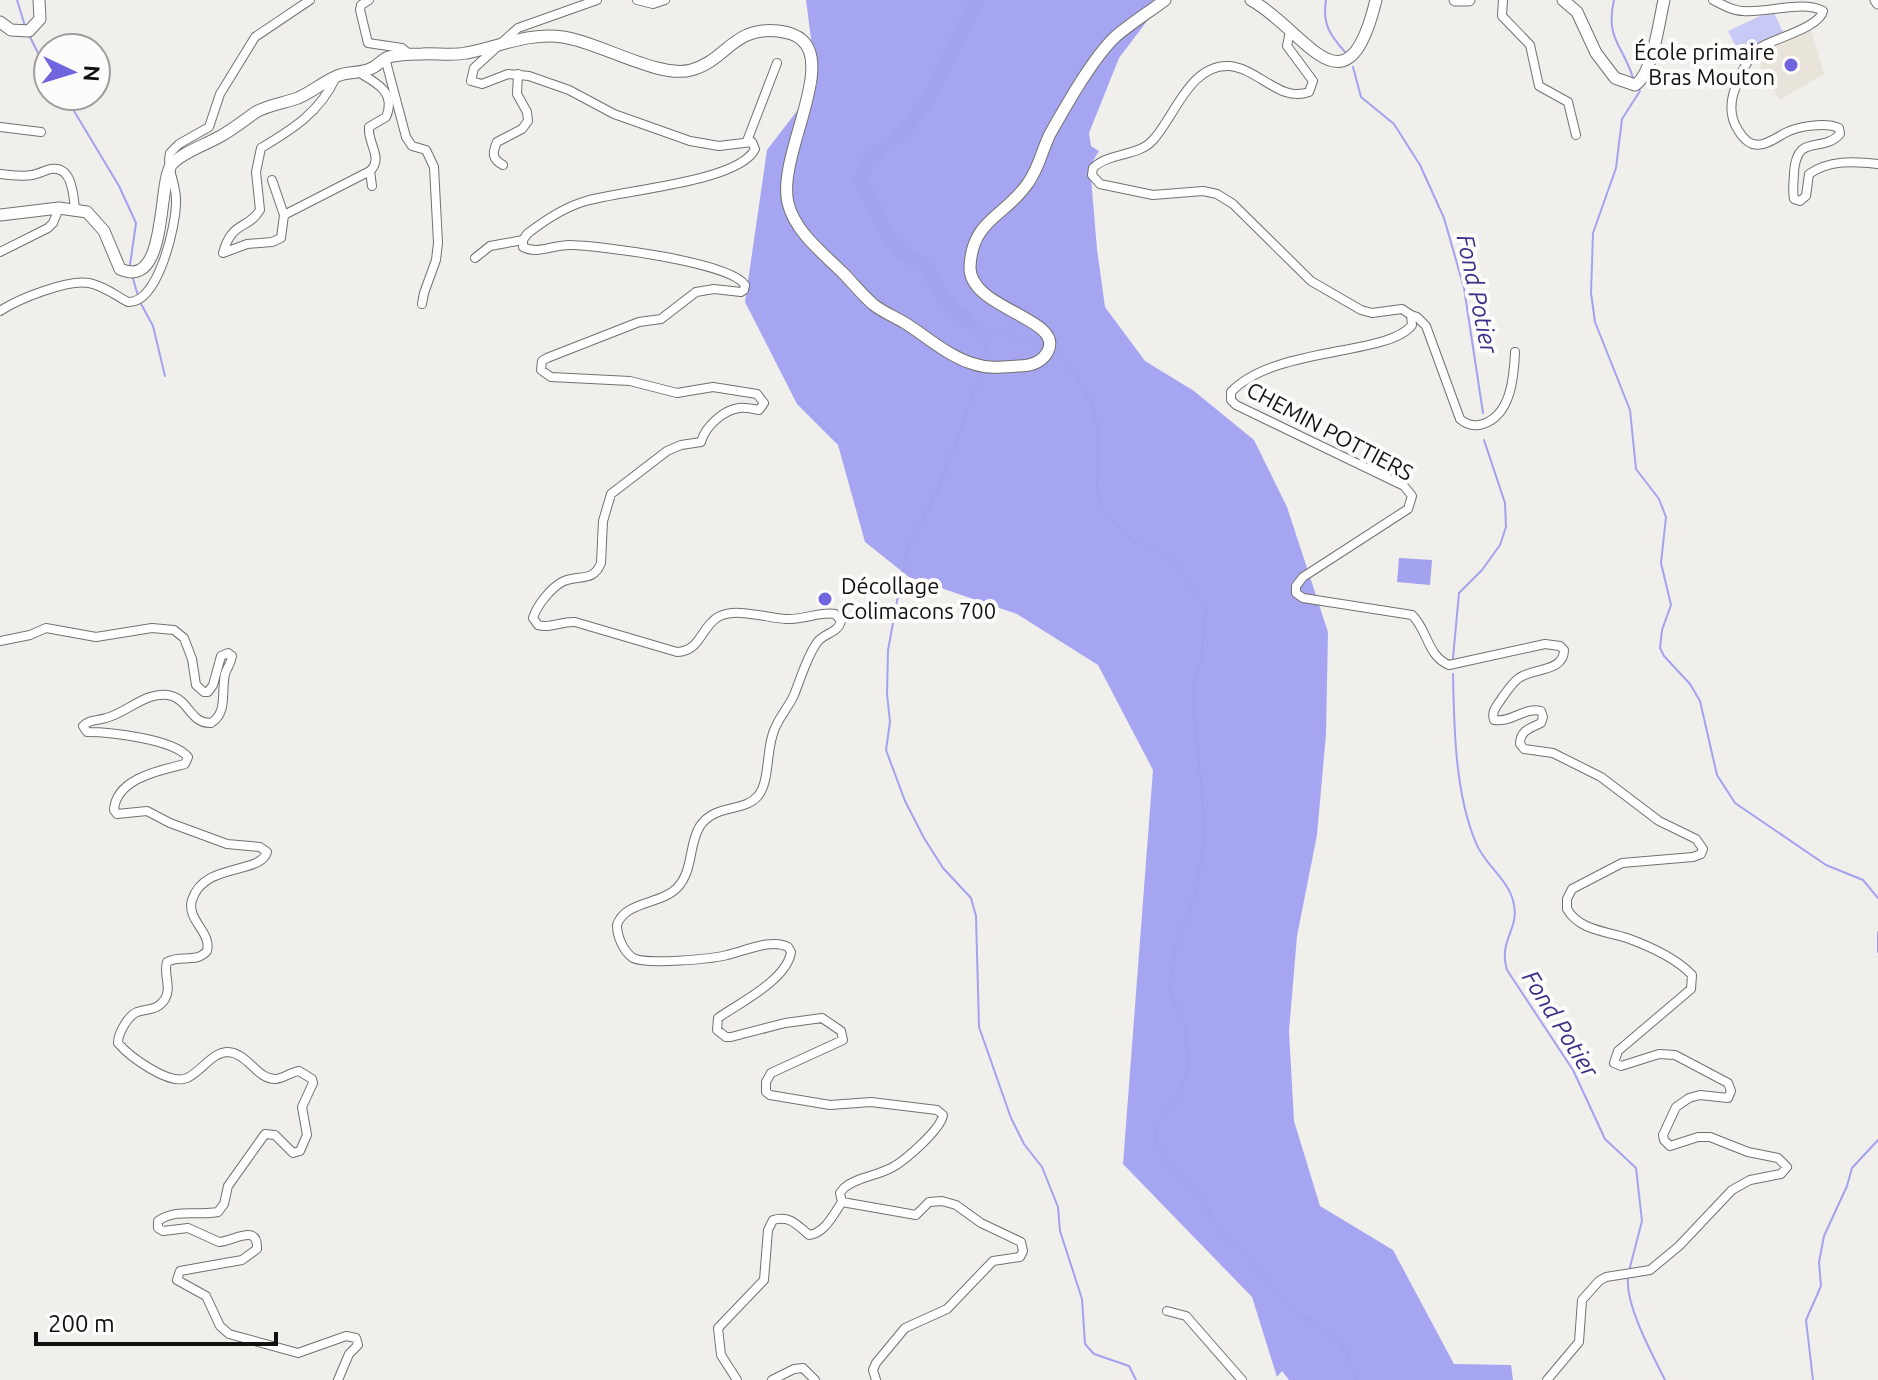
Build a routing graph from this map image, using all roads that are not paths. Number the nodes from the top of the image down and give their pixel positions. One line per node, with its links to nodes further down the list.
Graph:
1 (39, 0): 16 (main road)
2 (310, 0): 31 (street)
3 (369, 0): 19 (street)
4 (597, 0): 18 (street)
5 (637, 0): 15 (street)
6 (1165, 0): 18 (main road)
7 (1251, 0): 17 (main road)
8 (1376, 0): 17 (main road)
9 (1455, 0): 10 (main road)
10 (1469, 0)
11 (1503, 0): 27 (street)
12 (1563, 0): 13 (main road)
13 (1664, 0)
14 (1713, 0): 29 (street)
15 (659, 1)
16 (0, 22)
17 (1290, 31): 45 (street)
18 (503, 43): 19 (main road); 23 (street)
19 (409, 54): 20 (main road)
20 (385, 58): 22 (main road); 43 (street)
21 (777, 63): 28 (street)
22 (358, 72): 24 (main road); 32 (street)
23 (518, 74): 28 (street); 30 (street)
24 (336, 76): 31 (main road); 39 (street)
25 (0, 127): 26 (street)
26 (41, 132)
27 (1576, 135)
28 (747, 141): 40 (street)
29 (1878, 164)
30 (503, 165)
31 (169, 168): 37 (main road); 44 (street)
32 (370, 171): 35 (street); 39 (street)
33 (0, 174): 37 (street)
34 (272, 180): 39 (street)
35 (372, 186)
36 (59, 208): 37 (main road); 38 (main road); 41 (street)
37 (75, 208)
38 (0, 215)
39 (284, 215)
40 (523, 240): 42 (street); 48 (street)
41 (0, 252)
42 (475, 258)
43 (422, 304)
44 (0, 311)
45 (1411, 315): 46 (street); 56 (street, CHEMIN POTTIERS)
46 (1515, 352)
47 (0, 641): 50 (street)
48 (842, 1202): 51 (street); 54 (street)
49 (1167, 1311): 55 (street)
50 (338, 1380)
51 (737, 1380)
52 (772, 1380): 53 (street)
53 (815, 1380)
54 (876, 1380)
55 (1242, 1380)
56 (1547, 1380)

